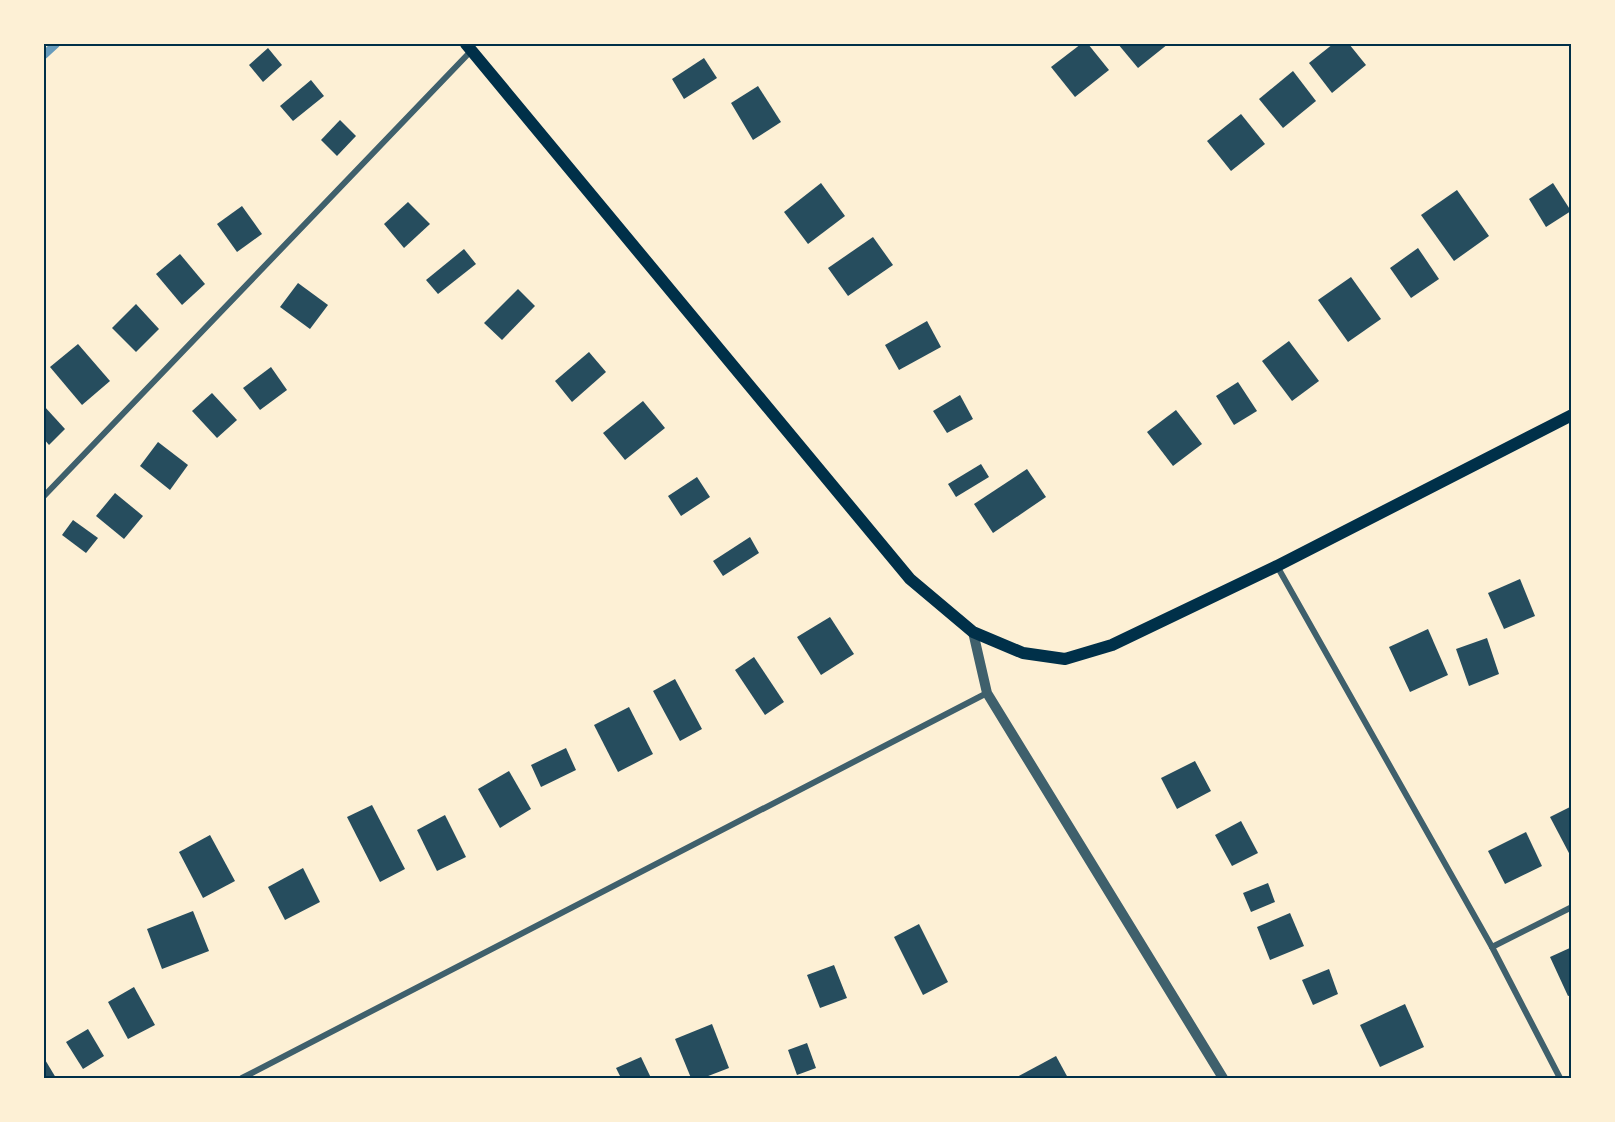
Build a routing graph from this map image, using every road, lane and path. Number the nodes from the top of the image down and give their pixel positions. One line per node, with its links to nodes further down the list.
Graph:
1 (469, 47): 3 (street); 5 (main road)
2 (1572, 415): 4 (main road)
3 (44, 496)
4 (1277, 566): 5 (main road); 8 (street)
5 (973, 632): 6 (street)
6 (987, 693): 9 (street); 10 (street)
7 (1572, 907): 8 (street)
8 (1492, 947): 11 (street)
9 (242, 1078)
10 (1223, 1078)
11 (1560, 1078)

